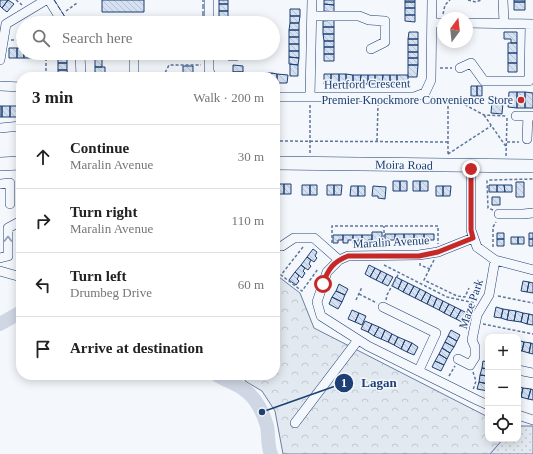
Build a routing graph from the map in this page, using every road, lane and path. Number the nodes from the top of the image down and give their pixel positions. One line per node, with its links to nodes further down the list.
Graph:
1 (47, 0): 11 (street); 12 (street)
2 (209, 0): 14 (street)
3 (312, 0): 15 (street)
4 (432, 0): 17 (street, Hertford Crescent)
5 (450, 0): 10 (path)
6 (468, 0): 7 (path)
7 (481, 0)
8 (503, 0): 19 (street)
9 (77, 3): 13 (path)
10 (442, 12)
11 (20, 16)
12 (58, 16)
13 (65, 16)
14 (209, 16)
15 (312, 16): 24 (street); 43 (street)
16 (16, 18): 22 (street)
17 (437, 19)
18 (473, 23): 19 (street)
19 (504, 23): 20 (street)
20 (531, 24): 38 (street)
21 (437, 29): 31 (street, Hertford Crescent)
22 (3, 40): 23 (path); 25 (street)
23 (16, 40)
24 (371, 49)
25 (0, 60)
26 (46, 60): 33 (path)
27 (80, 60): 34 (street)
28 (134, 60): 35 (street)
29 (209, 60): 30 (street)
30 (209, 65): 36 (path); 37 (street)
31 (431, 68): 32 (path); 41 (street, Hertford Crescent)
32 (460, 68): 38 (street)
33 (46, 72)
34 (81, 72)
35 (134, 72)
36 (166, 72)
37 (210, 72)
38 (531, 81)
39 (0, 86): 40 (street)
40 (16, 87)
41 (425, 93): 44 (street, Hertford Crescent); 45 (path)
42 (280, 97): 43 (street, Hertford Crescent)
43 (310, 97): 44 (street, Hertford Crescent); 54 (path)
44 (378, 97): 55 (path)
45 (448, 101): 46 (path); 56 (path)
46 (484, 116): 47 (path); 50 (path)
47 (512, 116): 48 (street); 57 (path)
48 (530, 116): 52 (street)
49 (16, 126): 51 (street)
50 (491, 126): 58 (path); 59 (path)
51 (0, 128)
52 (527, 139): 57 (path)
53 (280, 140): 54 (path)
54 (310, 141): 55 (path); 62 (path)
55 (377, 141): 56 (path)
56 (448, 142): 59 (path)
57 (507, 142): 58 (path)
58 (506, 148): 65 (path)
59 (448, 160): 62 (highway, Moira Road); 64 (highway, Moira Road)
60 (16, 163): 63 (highway)
61 (280, 163): 62 (highway, Moira Road)
62 (310, 163)
63 (0, 164)
64 (471, 166): 65 (highway, Moira Road); 75 (street)
65 (505, 166): 66 (highway, Moira Road)
66 (533, 166)
67 (533, 179): 71 (path)
68 (0, 184): 69 (street)
69 (10, 204)
70 (533, 213): 71 (street)
71 (499, 214): 81 (path)
72 (16, 224): 80 (street, one-way to 72)
73 (384, 226): 77 (path); 78 (path); 79 (path)
74 (308, 238): 76 (street); 77 (street); 85 (path)
75 (473, 238): 78 (street, Maralin Avenue); 81 (street)
76 (282, 246)
77 (330, 252): 82 (street)
78 (438, 252): 79 (street, Maralin Avenue); 92 (path)
79 (382, 255): 82 (street, Maralin Avenue); 86 (path)
80 (0, 258)
81 (493, 258): 83 (street); 91 (street, Maze Park)
82 (339, 260): 85 (street, Maralin Avenue)
83 (533, 270)
84 (0, 271): 87 (street)
85 (327, 272): 100 (street, Maralin Avenue)
86 (399, 273): 94 (path); 97 (path)
87 (16, 276)
88 (362, 287): 90 (path)
89 (469, 288): 92 (path)
90 (359, 294): 93 (path); 97 (path)
91 (489, 295): 96 (path); 98 (street, Maze Park)
92 (465, 297): 94 (path)
93 (356, 300)
94 (465, 300): 95 (path)
95 (475, 303)
96 (533, 303)
97 (383, 306): 103 (street)
98 (476, 322): 99 (path); 102 (street, Maze Park)
99 (533, 334)
100 (358, 340): 103 (street, Maralin Avenue); 110 (street)
101 (458, 359): 102 (street)
102 (470, 365): 106 (path)
103 (419, 370): 106 (street, Maralin Avenue)
104 (521, 371): 105 (street)
105 (533, 373)
106 (471, 397): 107 (street, Maralin Avenue)
107 (485, 403)
108 (521, 416): 109 (street)
109 (533, 420)
110 (295, 423)

